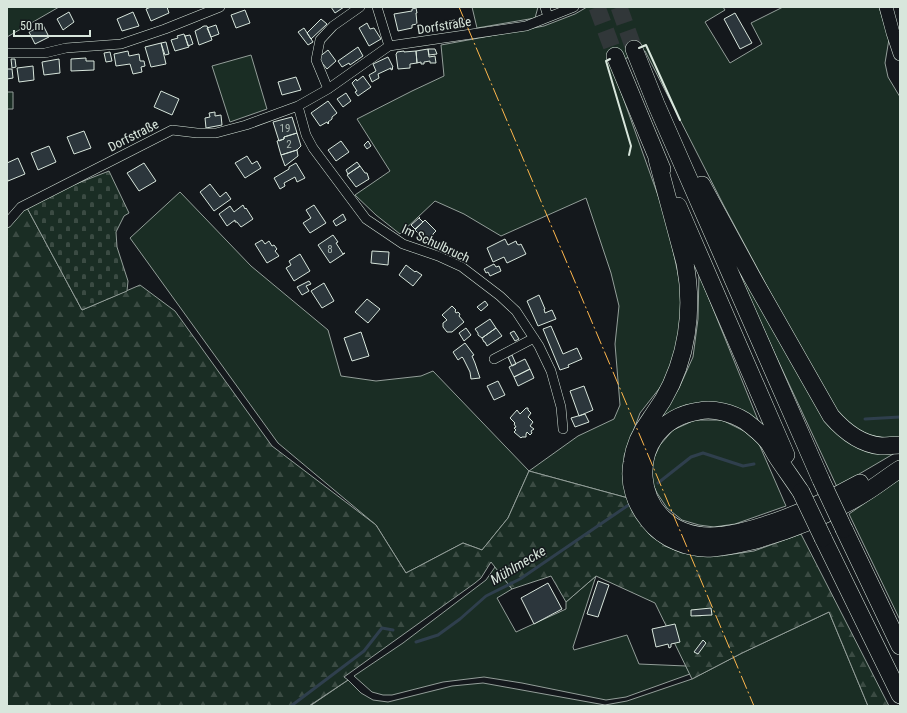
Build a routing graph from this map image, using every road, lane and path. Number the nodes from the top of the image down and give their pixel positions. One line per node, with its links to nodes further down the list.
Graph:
1 (220, 7): 10 (street)
2 (360, 7): 13 (street)
3 (377, 7): 8 (street)
4 (545, 7): 7 (street)
5 (574, 7): 7 (street, Dorfstraße)
6 (886, 7): 11 (main road)
7 (548, 17): 8 (street, Dorfstraße)
8 (389, 46): 13 (street, Dorfstraße)
9 (634, 49): 14 (highway)
10 (7, 53)
11 (900, 54)
12 (615, 56): 16 (highway)
13 (328, 90): 15 (street, Dorfstraße)
14 (656, 104): 21 (highway); 25 (highway, bridge)
15 (298, 106): 17 (street, Dorfstraße); 18 (street, Im Schulbruch)
16 (657, 159): 23 (highway); 24 (highway)
17 (7, 223)
18 (534, 338): 19 (street); 20 (street, Im Schulbruch)
19 (494, 359)
20 (563, 429)
21 (900, 445)
22 (900, 456): 24 (highway)
23 (900, 469)
24 (801, 492): 26 (highway, bridge)
25 (900, 646)
26 (900, 695)

